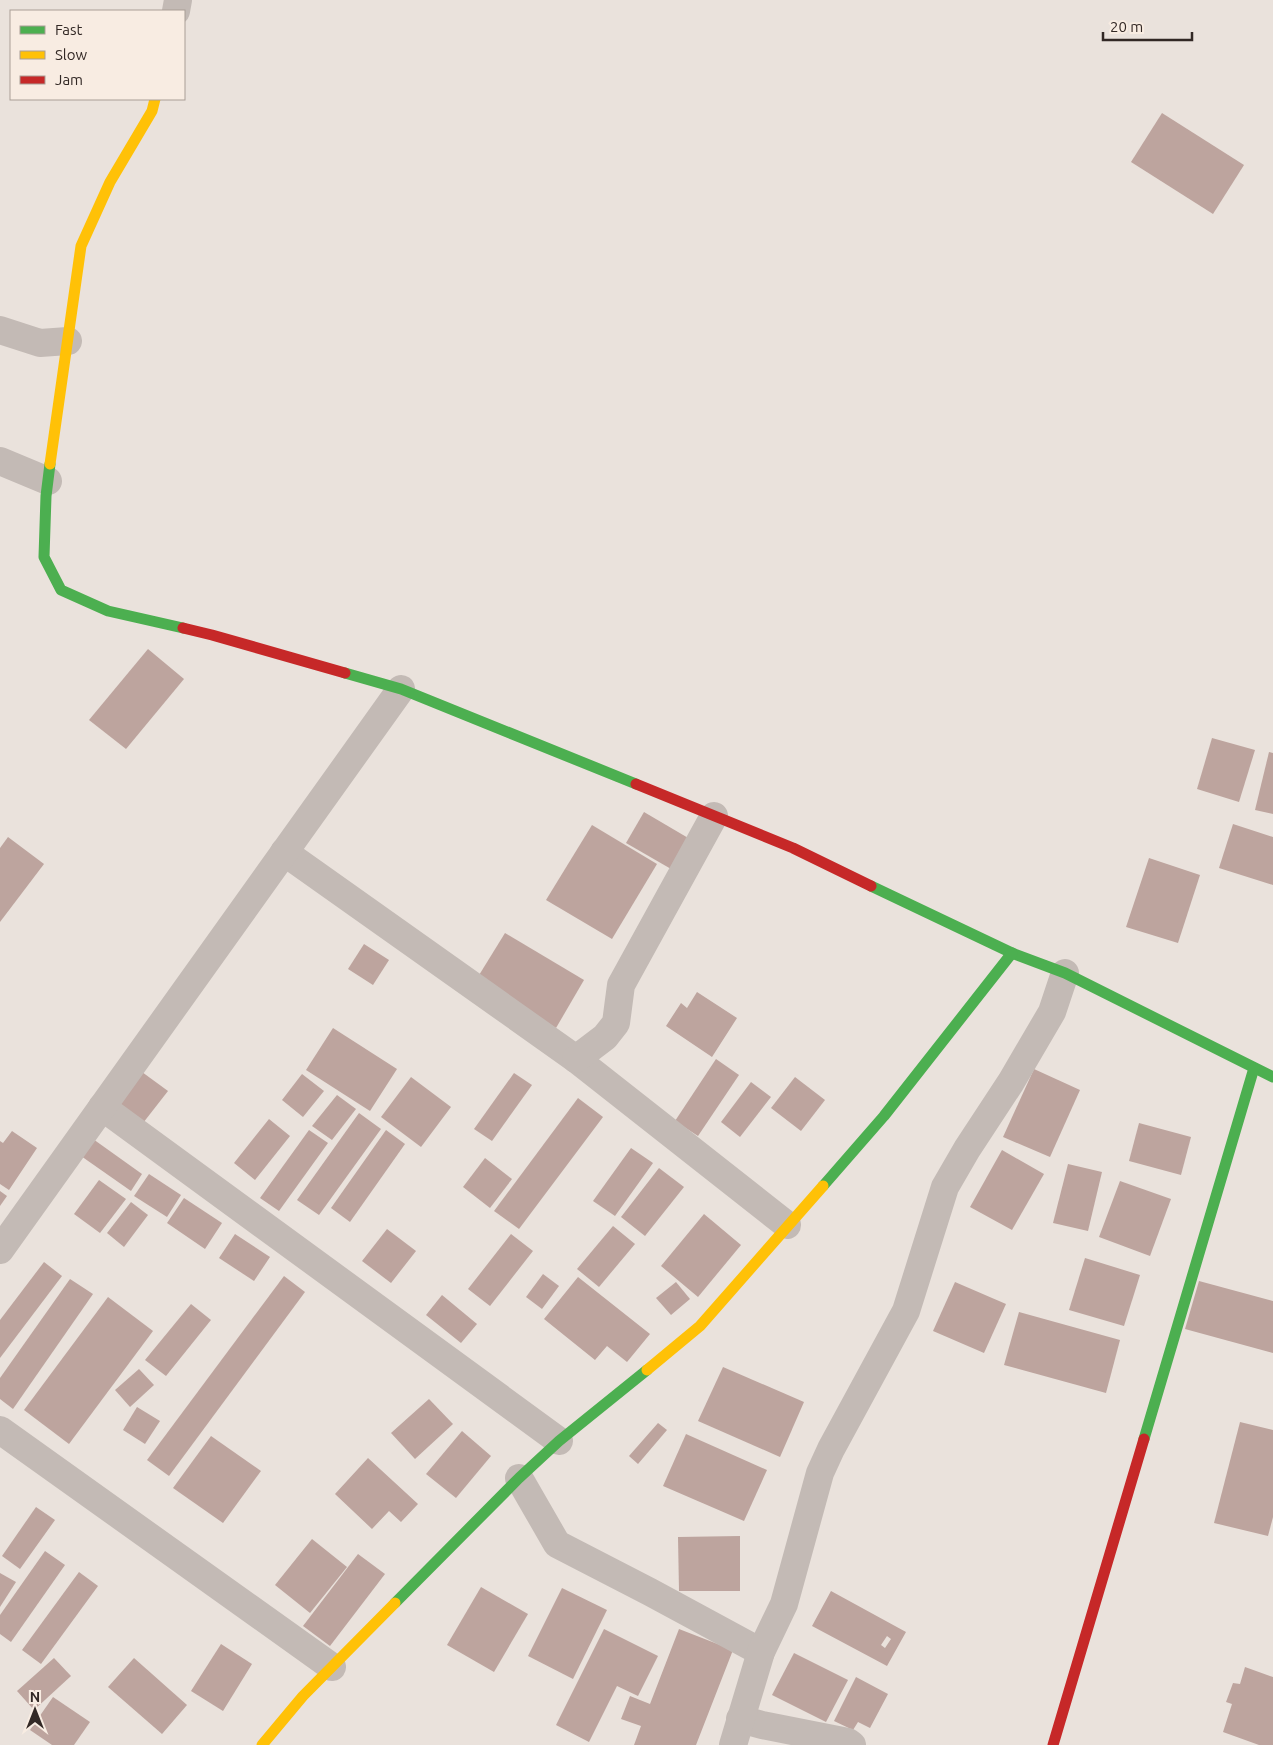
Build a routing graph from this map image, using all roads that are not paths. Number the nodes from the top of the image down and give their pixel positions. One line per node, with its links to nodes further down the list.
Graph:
1 (155, 100): 3 (street)
2 (0, 330): 3 (street)
3 (68, 341): 5 (street)
4 (0, 461): 5 (street)
5 (48, 481): 6 (street)
6 (401, 689): 7 (street); 8 (street)
7 (714, 816): 9 (street); 11 (street)
8 (284, 852): 11 (street); 14 (street)
9 (1012, 953): 10 (street); 15 (street)
10 (1065, 973): 12 (street); 20 (street)
11 (576, 1060): 15 (street)
12 (1254, 1068): 13 (street); 26 (street)
13 (1273, 1077)
14 (102, 1107): 16 (street); 18 (street)
15 (787, 1225): 18 (street)
16 (0, 1250)
17 (0, 1430): 21 (street)
18 (559, 1441): 19 (street)
19 (519, 1478): 20 (street); 21 (street)
20 (761, 1652): 22 (street)
21 (332, 1667): 23 (street)
22 (740, 1719): 24 (street); 25 (street)
23 (262, 1745)
24 (733, 1745)
25 (852, 1745)
26 (1053, 1745)

